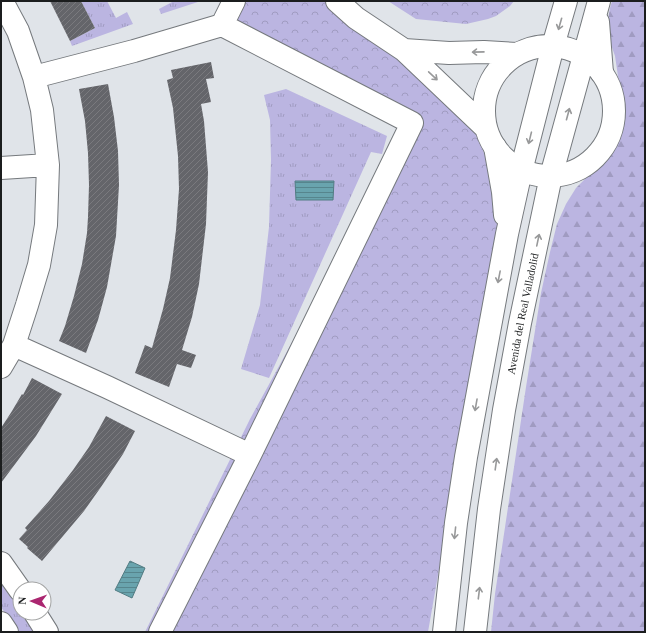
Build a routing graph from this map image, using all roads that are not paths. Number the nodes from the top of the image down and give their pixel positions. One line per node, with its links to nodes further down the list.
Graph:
1 (2, 1): 12 (main road)
2 (234, 1): 6 (main road)
3 (337, 1): 8 (main road)
4 (566, 1): 7 (main road, one-way to 7)
5 (598, 3): 10 (main road, Avenida del Real Valladolid); 11 (main road)
6 (222, 24): 12 (main road); 23 (main road)
7 (553, 46): 9 (main road); 10 (main road); 17 (main road, one-way to 17)
8 (404, 50): 9 (main road, one-way to 8); 13 (main road, one-way to 13)
9 (517, 54): 13 (main road)
10 (584, 56): 11 (main road); 19 (main road, Avenida del Real Valladolid, one-way to 10)
11 (602, 73): 19 (main road)
12 (34, 77): 15 (main road)
13 (486, 128): 14 (main road)
14 (495, 147): 17 (main road); 20 (main road)
15 (48, 165): 16 (main road); 21 (main road)
16 (1, 167): 18 (main road)
17 (521, 170): 19 (main road); 20 (main road)
18 (1, 174)
19 (551, 176): 32 (main road, Avenida del Real Valladolid, one-way to 19)
20 (507, 234): 31 (main road, one-way to 31)
21 (14, 345): 22 (main road); 23 (main road)
22 (1, 367)
23 (250, 455): 30 (main road)
24 (1, 563): 25 (main road)
25 (14, 581)
26 (40, 621): 29 (main road)
27 (1, 622): 28 (main road)
28 (7, 632)
29 (47, 632)
30 (160, 632)
31 (444, 632)
32 (475, 632)

